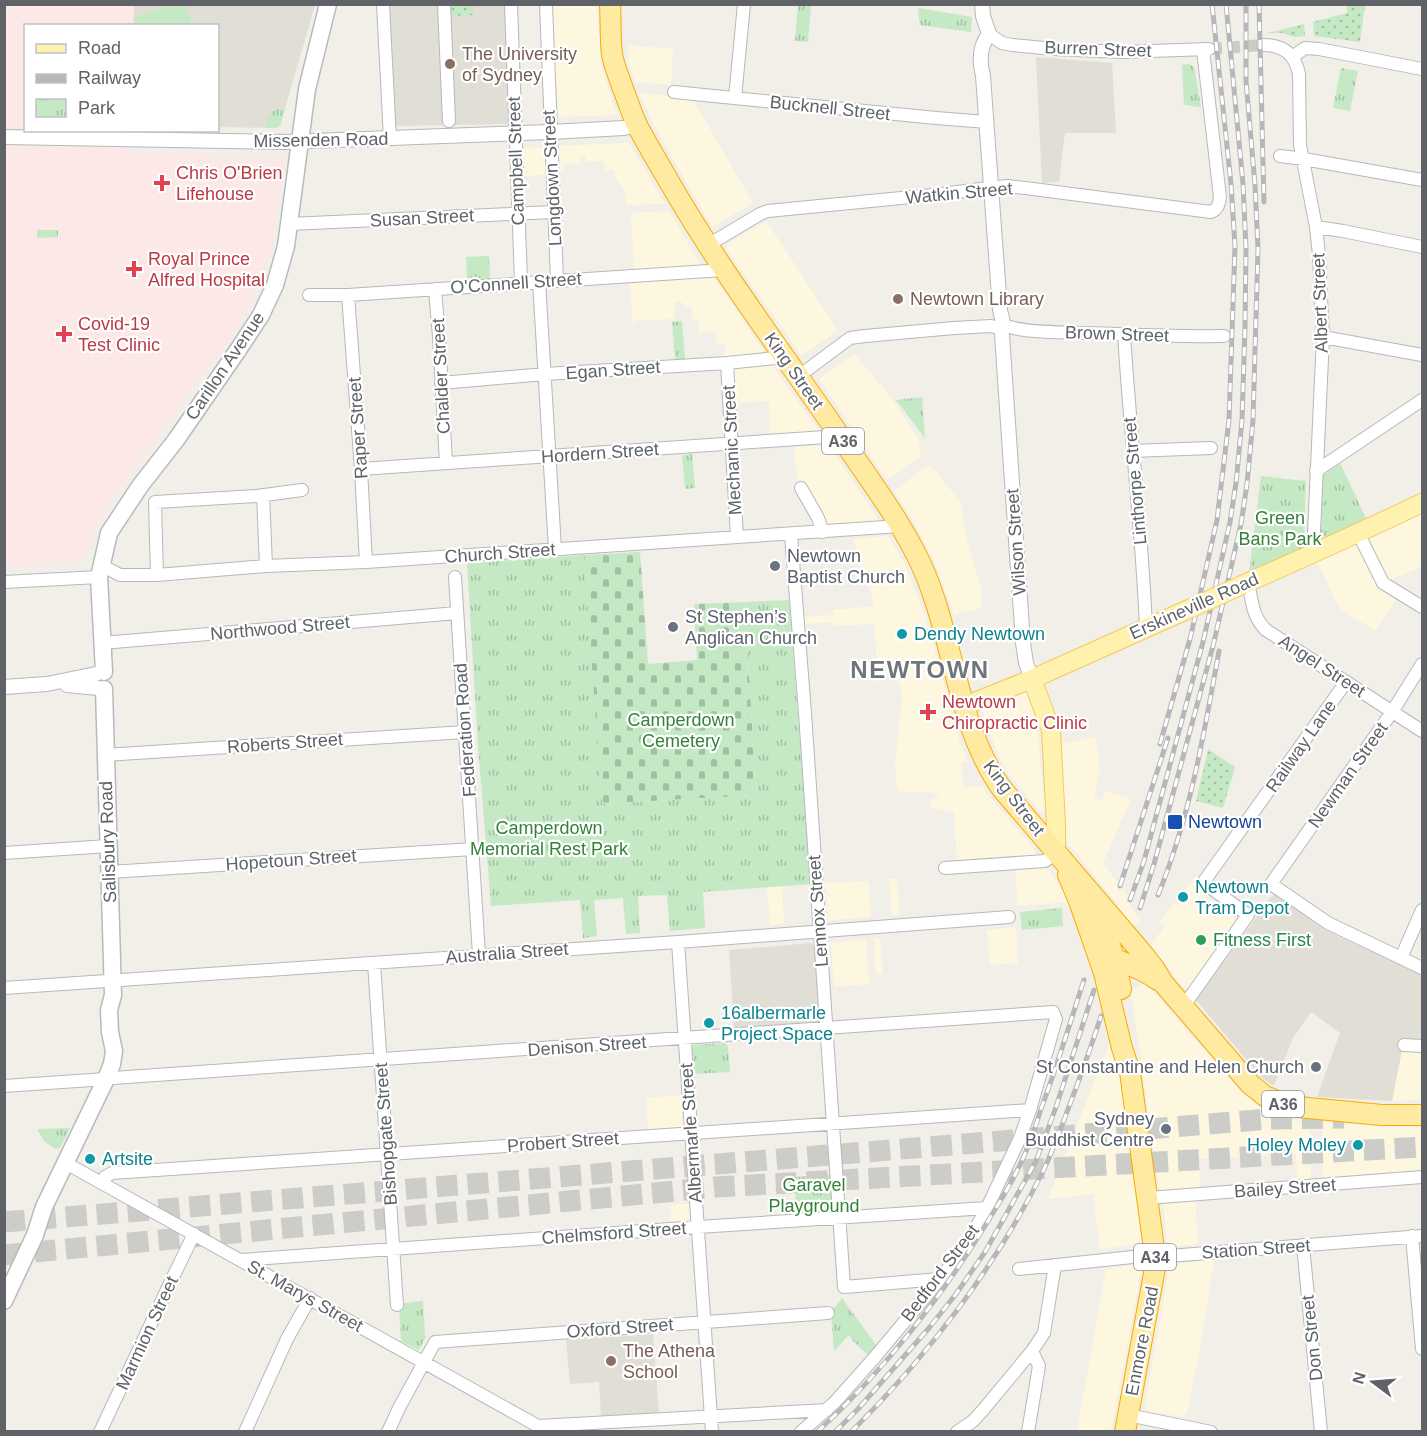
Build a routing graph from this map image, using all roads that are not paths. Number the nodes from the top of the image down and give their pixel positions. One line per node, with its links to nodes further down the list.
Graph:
1 (328, 4): 22 (main road, Carillon Avenue)
2 (383, 4): 21 (street)
3 (444, 4): 15 (street)
4 (511, 4): 19 (street, Campbell Street)
5 (546, 4): 18 (street, Longdown Street)
6 (610, 4): 17 (highway, King Street / A36)
7 (744, 4): 14 (street)
8 (982, 4): 9 (street, Wilson Street)
9 (989, 34): 16 (street, Wilson Street); 27 (street, Burren Street)
10 (1263, 45): 11 (street)
11 (1292, 57): 12 (street); 24 (street, Albert Street)
12 (1422, 69)
13 (674, 92): 14 (street, Bucknell Street)
14 (735, 98): 16 (street, Bucknell Street)
15 (449, 122)
16 (987, 122): 26 (street, Wilson Street)
17 (638, 126): 18 (street, Missenden Road); 32 (highway, King Street / A36)
18 (550, 132): 19 (street, Missenden Road); 28 (street, Longdown Street)
19 (514, 134): 21 (street, Missenden Road); 29 (street, Campbell Street)
20 (4, 137): 22 (street, Missenden Road)
21 (390, 139): 22 (street, Missenden Road)
22 (300, 142): 30 (main road, Carillon Avenue)
23 (1280, 156): 24 (street)
24 (1304, 159): 25 (street); 31 (street, Albert Street)
25 (1422, 180)
26 (992, 188): 27 (street, Watkin Street); 32 (street, Watkin Street); 41 (street, Wilson Street)
27 (1217, 208)
28 (554, 212): 29 (street, Susan Street); 35 (street, Longdown Street)
29 (518, 213): 30 (street, Susan Street); 37 (street, Campbell Street)
30 (290, 224): 73 (main road, Carillon Avenue)
31 (1316, 227): 33 (street); 44 (street, Albert Street)
32 (708, 245): 34 (highway, King Street / A36)
33 (1422, 247)
34 (723, 270): 35 (street, O'Connell Street); 46 (highway, King Street / A36)
35 (557, 280): 36 (street, O'Connell Street)
36 (539, 281): 37 (street, O'Connell Street); 48 (street)
37 (521, 282): 38 (street, O'Connell Street)
38 (435, 289): 39 (street, O'Connell Street); 50 (street, Chalder Street)
39 (348, 294): 40 (street, O'Connell Street); 58 (street, Raper Street)
40 (309, 296)
41 (1003, 328): 42 (street, Brown Street); 49 (street, Brown Street); 84 (street, Wilson Street)
42 (1124, 334): 43 (street, Brown Street); 55 (street, Linthorpe Street)
43 (1224, 336)
44 (1323, 337): 45 (street); 59 (street, Albert Street)
45 (1422, 355)
46 (785, 357): 47 (street, Egan Street); 49 (highway, King Street / A36)
47 (727, 363): 48 (street, Egan Street); 53 (street, Mechanic Street)
48 (545, 374): 50 (street, Egan Street); 56 (street)
49 (799, 376): 52 (highway, King Street / A36)
50 (441, 383): 57 (street, Chalder Street)
51 (1422, 400): 59 (street)
52 (840, 436): 53 (street, Hordern Street); 64 (highway, King Street / A36)
53 (732, 444): 56 (street, Hordern Street); 68 (street, Mechanic Street)
54 (1211, 448): 55 (street)
55 (1132, 451): 80 (street, Linthorpe Street)
56 (550, 456): 57 (street, Hordern Street); 69 (street)
57 (446, 463): 58 (street, Hordern Street)
58 (361, 469): 71 (street, Raper Street)
59 (1316, 471): 70 (street, Albert Street)
60 (801, 488): 65 (street)
61 (302, 490): 62 (street)
62 (263, 495): 72 (street); 74 (street)
63 (1422, 503): 66 (main road, Erskineville Road)
64 (900, 526): 65 (street, Church Street); 88 (highway, King Street / A36)
65 (823, 532): 67 (street, Church Street)
66 (1358, 533): 70 (main road, Erskineville Road); 78 (street)
67 (791, 535): 68 (street, Church Street); 103 (street, Lennox Street)
68 (737, 537): 69 (street, Church Street)
69 (555, 549): 71 (street, Church Street)
70 (1313, 553): 77 (main road, Erskineville Road)
71 (366, 562): 72 (street, Church Street)
72 (266, 566): 74 (street, Church Street)
73 (100, 571): 74 (street, Church Street); 76 (street, Church Street); 81 (main road, Salisbury Road)
74 (157, 575)
75 (455, 577): 79 (street, Federation Road)
76 (4, 582)
77 (1245, 584): 80 (main road, Erskineville Road, bridge); 86 (street, Angel Street)
78 (1422, 607)
79 (457, 613): 81 (street, Northwood Street); 92 (street, Federation Road)
80 (1146, 628): 83 (main road, Erskineville Road)
81 (102, 643): 85 (main road, Salisbury Road)
82 (1422, 664): 89 (street, Newman Street)
83 (1056, 668): 84 (main road, Erskineville Road); 90 (main road)
84 (1032, 679): 88 (main road, Erskineville Road); 90 (main road, Wilson Street)
85 (100, 681): 87 (street); 93 (main road, Salisbury Road)
86 (1346, 682): 89 (street, Angel Street); 114 (street, Railway Lane)
87 (4, 687)
88 (964, 706): 97 (highway, King Street / A36)
89 (1392, 712): 91 (street, Angel Street); 108 (street, Newman Street)
90 (1051, 730): 97 (main road, Wilson Street)
91 (1422, 731)
92 (465, 732): 93 (street, Roberts Street); 95 (street, Federation Road)
93 (105, 755): 94 (main road, Salisbury Road)
94 (108, 846): 96 (street); 99 (main road, Salisbury Road)
95 (472, 849): 99 (street, Hopetoun Street); 106 (street, Federation Road)
96 (4, 853)
97 (1058, 855): 98 (street); 100 (highway, King Street / A36); 104 (highway, King Street / A36)
98 (945, 868)
99 (109, 872): 113 (main road, Salisbury Road)
100 (1093, 896): 107 (highway, Enmore Road / A34); 111 (highway, King Street / A36)
101 (1422, 910): 108 (street)
102 (1009, 918): 103 (street, Australia Street)
103 (820, 932): 105 (street, Australia Street); 116 (street, Lennox Street)
104 (1093, 941): 107 (highway, King Street / A36); 121 (highway, Enmore Road / A34)
105 (678, 942): 106 (street, Australia Street); 117 (street, Albermarle Street)
106 (479, 955): 109 (street, Australia Street)
107 (1114, 957): 111 (highway, King Street / A36); 121 (highway, Enmore Road / A34)
108 (1401, 958): 110 (street)
109 (374, 963): 113 (street, Australia Street); 120 (street, Bishopgate Street)
110 (1422, 969)
111 (1163, 983): 114 (highway, King Street / A36)
112 (4, 988): 113 (street, Australia Street)
113 (113, 988): 122 (main road, Salisbury Road)
114 (1183, 1007): 125 (highway, King Street / A36)
115 (1056, 1019): 116 (street, Denison Street); 124 (street, Bedford Street)
116 (826, 1028): 117 (street, Denison Street); 126 (street, Lennox Street)
117 (685, 1039): 120 (street, Denison Street); 127 (street, Albermarle Street)
118 (1404, 1045): 119 (street)
119 (1422, 1046)
120 (380, 1060): 122 (street, Denison Street); 128 (street, Bishopgate Street)
121 (1130, 1072): 132 (highway, Enmore Road / A34)
122 (110, 1079): 123 (street, Denison Street); 129 (main road, Salisbury Road); 137 (main road, Salisbury Road)
123 (4, 1086)
124 (1030, 1110): 126 (street, Probert Street); 133 (street, Bedford Street)
125 (1422, 1115)
126 (833, 1124): 127 (street, Probert Street); 134 (street, Lennox Street)
127 (691, 1134): 128 (street, Probert Street); 135 (street, Albermarle Street)
128 (387, 1154): 131 (street, Probert Street); 140 (street, Bishopgate Street)
129 (71, 1166): 131 (street, St. Marys Street); 137 (main road, Salisbury Road)
130 (1422, 1178): 132 (street, Bailey Street)
131 (101, 1182): 136 (street, St. Marys Street)
132 (1148, 1198): 141 (highway, Enmore Road / A34)
133 (987, 1208): 134 (street, Chelmsford Street); 145 (street, Bedford Street)
134 (840, 1218): 135 (street, Chelmsford Street); 145 (street, Lennox Street)
135 (698, 1227): 140 (street, Chelmsford Street); 150 (street, Albermarle Street)
136 (194, 1234): 142 (street, St. Marys Street); 158 (street, Marmion Street)
137 (35, 1235): 147 (main road, Salisbury Road)
138 (1417, 1236): 139 (street, Station Street); 151 (street)
139 (1303, 1245): 141 (street, Station Street); 166 (street, Don Street)
140 (394, 1249): 142 (street, Chelmsford Street); 148 (street, Bishopgate Street)
141 (1155, 1256): 143 (street, Station Street); 156 (highway, Enmore Road / A34)
142 (241, 1260): 146 (street, St. Marys Street)
143 (1055, 1265): 144 (street, Station Street); 152 (street)
144 (1019, 1269)
145 (940, 1279): 154 (street, Bedford Street)
146 (310, 1298): 153 (street, St. Marys Street); 159 (street)
147 (4, 1301)
148 (397, 1305)
149 (828, 1313): 150 (street, Oxford Street)
150 (704, 1322): 153 (street, Oxford Street); 155 (street, Albermarle Street)
151 (1422, 1348)
152 (1032, 1352): 163 (street); 164 (street)
153 (424, 1362): 157 (street, St. Marys Street); 160 (street)
154 (826, 1410): 155 (street); 162 (street, Bedford Street)
155 (711, 1416): 157 (street); 161 (street, Albermarle Street)
156 (1126, 1423): 165 (street)
157 (537, 1429)
158 (100, 1431)
159 (245, 1431)
160 (388, 1431)
161 (712, 1431)
162 (801, 1431)
163 (957, 1431)
164 (1028, 1431)
165 (1211, 1431)
166 (1321, 1431)

